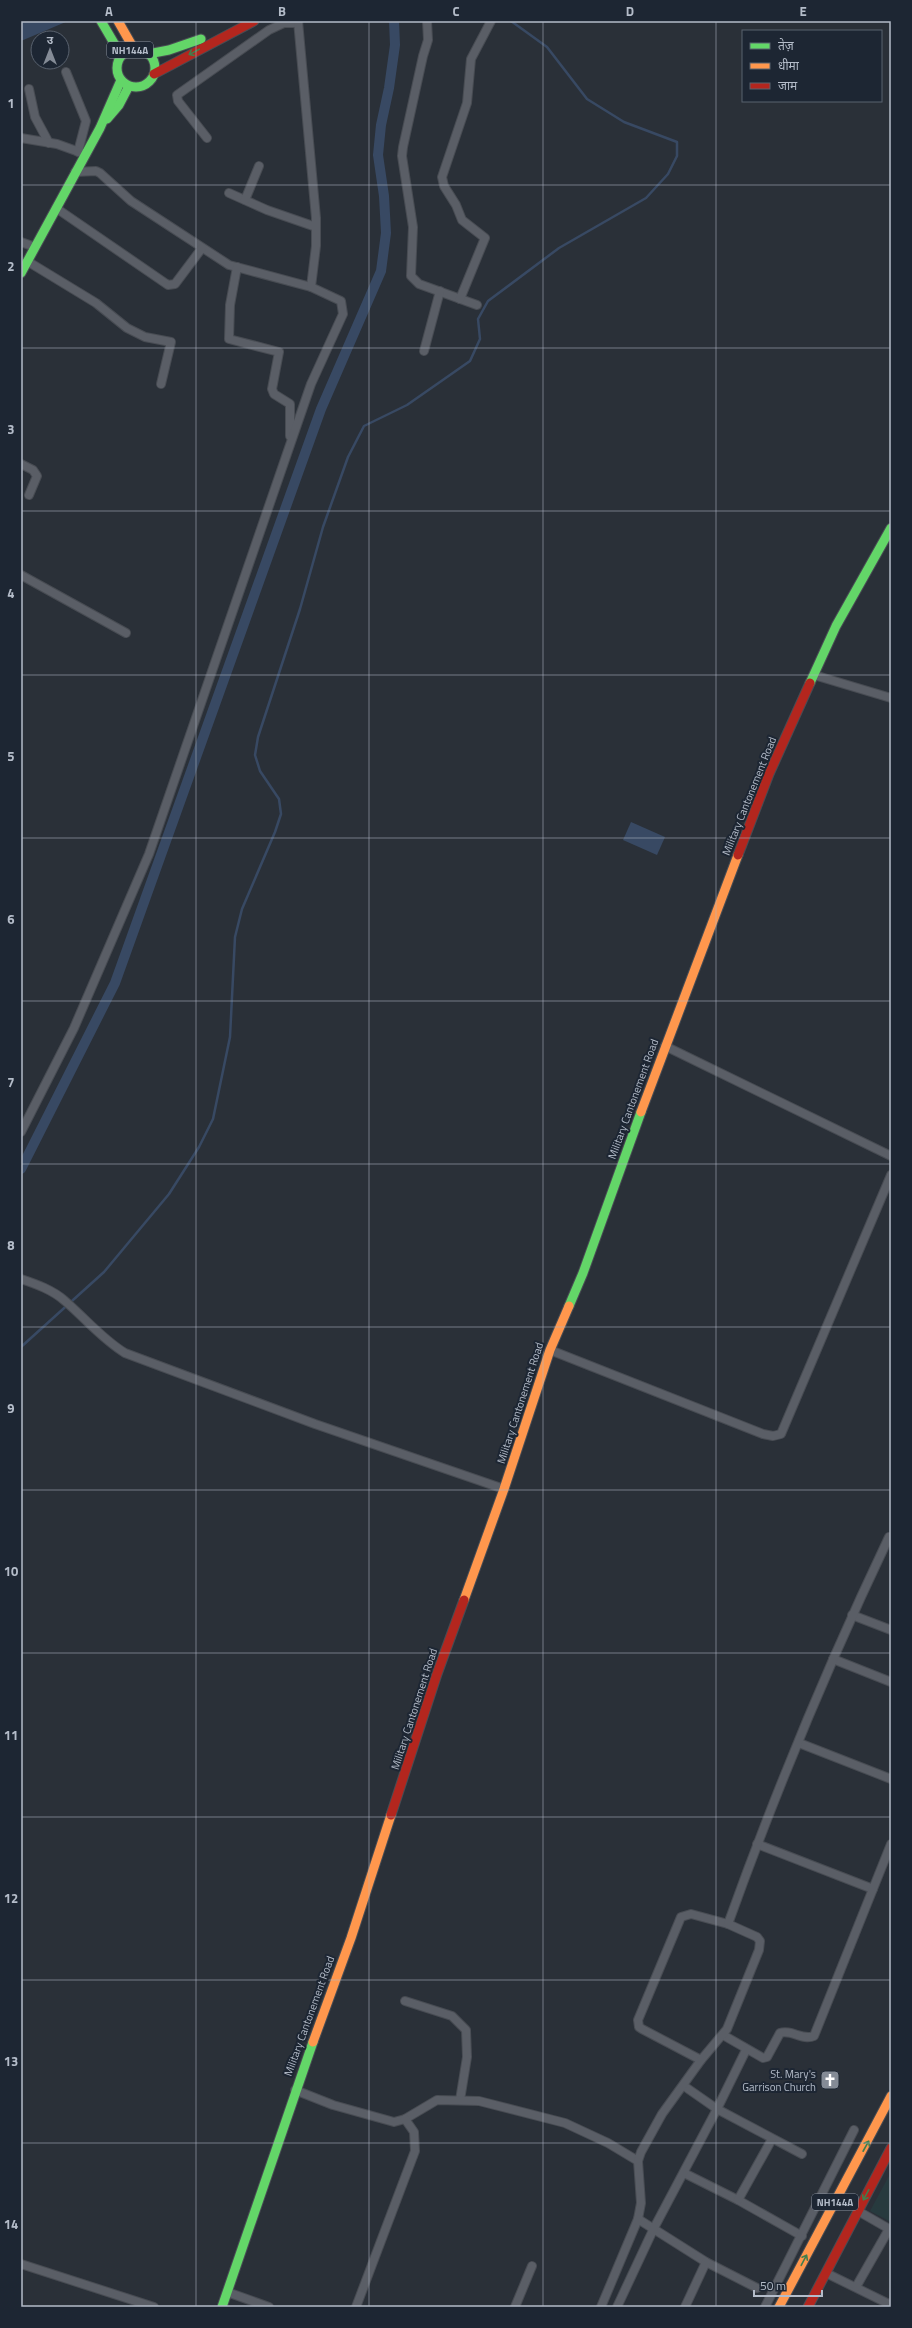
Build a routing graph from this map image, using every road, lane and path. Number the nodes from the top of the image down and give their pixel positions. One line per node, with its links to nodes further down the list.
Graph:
1 (101, 21): 10 (main road, NH144A)
2 (118, 21): 8 (main road, NH144A)
3 (237, 21): 9 (main road, NH144A)
4 (254, 21): 12 (main road, NH144A, one-way to 12)
5 (427, 21): 32 (street)
6 (491, 21): 33 (street)
7 (298, 22): 16 (street); 24 (street)
8 (134, 49): 9 (main road, NH144A); 10 (main road, NH144A)
9 (148, 54): 12 (main road, NH144A)
10 (121, 55): 13 (main road, NH144A)
11 (66, 72): 18 (street)
12 (154, 74): 13 (main road, NH144A)
13 (125, 83): 18 (main road)
14 (29, 89): 17 (street)
15 (21, 138): 17 (street)
16 (207, 138)
17 (49, 143): 18 (street)
18 (81, 153): 20 (main road)
19 (259, 166): 22 (street)
20 (75, 172): 23 (main road); 27 (street)
21 (229, 192): 22 (street)
22 (245, 200): 24 (street)
23 (56, 208): 26 (main road); 27 (street)
24 (316, 227): 31 (street)
25 (21, 242): 26 (street)
26 (35, 246): 28 (main road)
27 (202, 248): 29 (street)
28 (27, 261): 30 (main road); 36 (street)
29 (237, 267): 31 (street); 37 (street)
30 (21, 273)
31 (311, 287): 37 (street)
32 (440, 291): 33 (street); 35 (street)
33 (460, 299): 34 (street)
34 (477, 305)
35 (424, 352)
36 (161, 384)
37 (290, 445): 46 (street)
38 (21, 464): 39 (street)
39 (29, 495)
40 (891, 528): 43 (main road, Military Cantonement Road)
41 (21, 575): 42 (street)
42 (126, 633)
43 (814, 675): 44 (street); 45 (main road, Military Cantonement Road)
44 (891, 698)
45 (665, 1046): 47 (street); 50 (main road, Military Cantonement Road)
46 (21, 1132)
47 (891, 1156)
48 (891, 1175): 50 (street)
49 (21, 1279): 51 (street)
50 (550, 1350): 51 (main road, Military Cantonement Road)
51 (504, 1489): 68 (main road, Military Cantonement Road)
52 (889, 1537): 53 (street)
53 (852, 1615): 54 (street); 55 (street)
54 (891, 1630)
55 (833, 1659): 56 (street); 57 (street)
56 (891, 1682)
57 (799, 1743): 58 (street); 59 (street)
58 (891, 1779)
59 (757, 1844): 61 (street); 62 (street)
60 (891, 1844): 61 (street)
61 (873, 1889): 65 (street)
62 (728, 1924): 64 (street); 66 (street)
63 (404, 2001): 70 (street)
64 (723, 2035): 65 (street); 66 (street)
65 (746, 2050): 71 (street)
66 (701, 2060): 67 (street)
67 (684, 2086): 71 (street); 77 (street)
68 (295, 2090): 72 (street); 91 (main road, Military Cantonement Road)
69 (891, 2096): 102 (main road, NH144A, one-way to 69)
70 (460, 2100): 72 (street); 77 (street)
71 (717, 2109): 74 (street); 78 (street)
72 (405, 2119): 96 (street)
73 (854, 2130): 84 (street)
74 (772, 2139): 76 (street); 79 (street)
75 (891, 2148): 80 (main road, NH144A, one-way to 80)
76 (802, 2154)
77 (638, 2161): 81 (street)
78 (684, 2173): 79 (street); 82 (street)
79 (738, 2200): 84 (street)
80 (858, 2211): 83 (street); 88 (main road, NH144A)
81 (638, 2219): 82 (street); 98 (street)
82 (654, 2228): 85 (street); 99 (street)
83 (890, 2230): 89 (street)
84 (802, 2236): 101 (street)
85 (706, 2262): 90 (street); 100 (street)
86 (21, 2264): 93 (street)
87 (532, 2266): 97 (street)
88 (826, 2273): 89 (street); 103 (main road, NH144A)
89 (856, 2287): 92 (street)
90 (756, 2288)
91 (227, 2292): 94 (main road, Military Cantonement Road); 95 (street)
92 (891, 2305)
93 (154, 2307)
94 (222, 2307)
95 (270, 2307)
96 (356, 2307)
97 (515, 2307)
98 (601, 2307)
99 (616, 2307)
100 (685, 2307)
101 (765, 2307)
102 (779, 2307)
103 (808, 2307)

